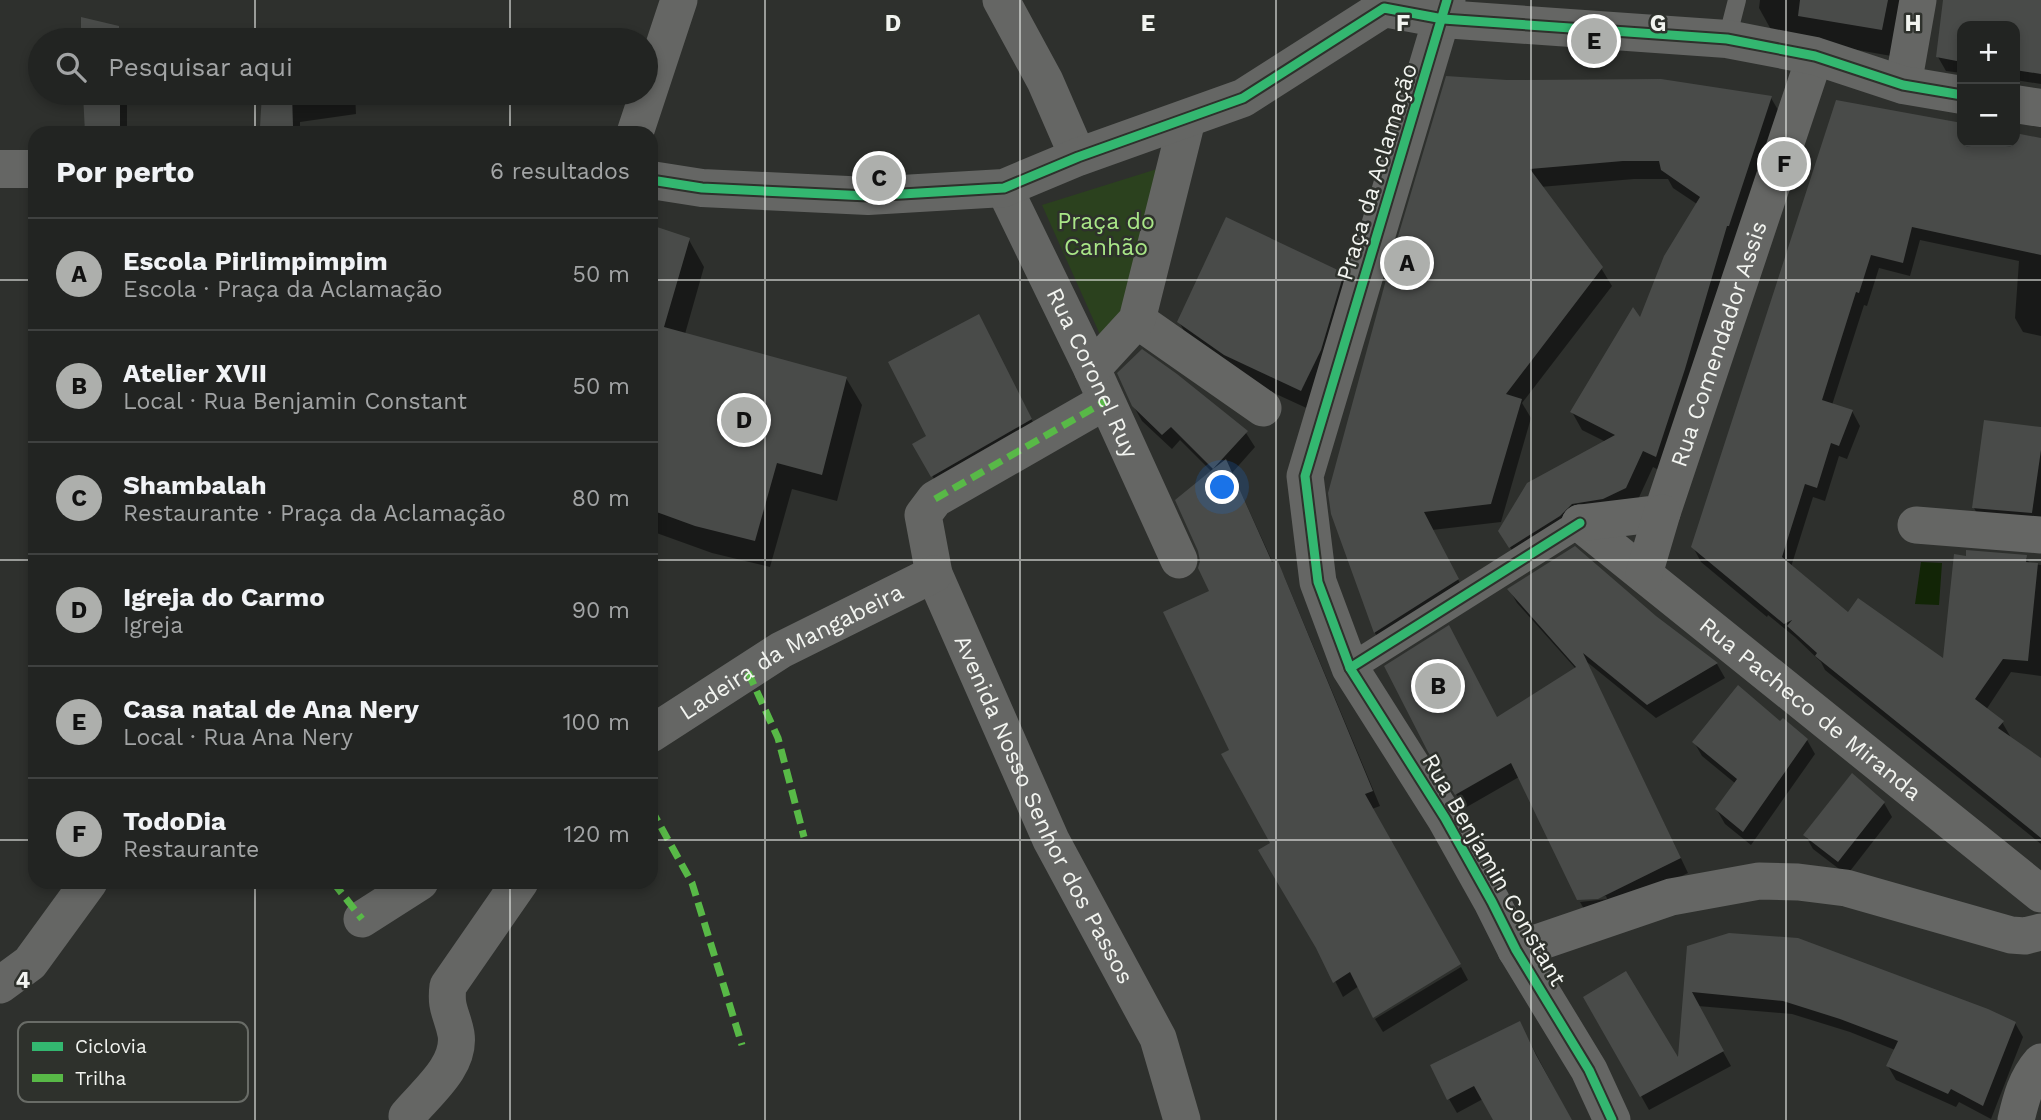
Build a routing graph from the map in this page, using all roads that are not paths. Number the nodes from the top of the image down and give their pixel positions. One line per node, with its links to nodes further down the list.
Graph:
1 (679, 0): 9 (street)
2 (1001, 0): 17 (street)
3 (1737, 0): 7 (lane)
4 (1918, 0): 10 (street)
5 (1385, 4): 6 (street); 15 (street)
6 (1445, 10): 7 (street); 25 (street, Praça da Aclamação)
7 (1727, 39): 8 (street)
8 (1815, 56): 10 (street); 26 (street, Rua Comendador Assis)
9 (658, 63)
10 (1903, 85): 11 (street)
11 (1957, 94)
12 (644, 105): 16 (street)
13 (2020, 105): 14 (street)
14 (2041, 108)
15 (1187, 120): 17 (street); 22 (street)
16 (637, 126)
17 (1077, 156): 21 (street)
18 (0, 169): 19 (street)
19 (28, 169)
20 (658, 181): 21 (street)
21 (1004, 188): 23 (street, Rua Coronel Ruy)
22 (1137, 320): 23 (street); 24 (street)
23 (1099, 385): 30 (street, Rua Coronel Ruy); 31 (street, Avenida Nosso Senhor dos Passos)
24 (1262, 408)
25 (1306, 476): 33 (street, Rua Benjamin Constant)
26 (1662, 513): 27 (street); 32 (street, Rua Comendador Assis)
27 (1580, 523): 32 (street, Rua Pacheco de Miranda); 33 (street)
28 (1916, 525): 29 (street)
29 (2041, 535)
30 (1179, 560)
31 (934, 573): 34 (street, Ladeira da Mangabeira); 45 (street, Avenida Nosso Senhor dos Passos)
32 (1644, 573): 38 (street, Rua Pacheco de Miranda)
33 (1350, 668): 41 (street, Rua Benjamin Constant)
34 (658, 729)
35 (84, 889): 42 (street)
36 (409, 889): 39 (street)
37 (515, 889): 44 (street)
38 (2041, 894)
39 (362, 919)
40 (2041, 932): 41 (street)
41 (1517, 950): 46 (street, Rua Benjamin Constant)
42 (0, 985)
43 (2041, 1062): 47 (street)
44 (407, 1115)
45 (1182, 1120)
46 (1612, 1120)
47 (2015, 1120)

